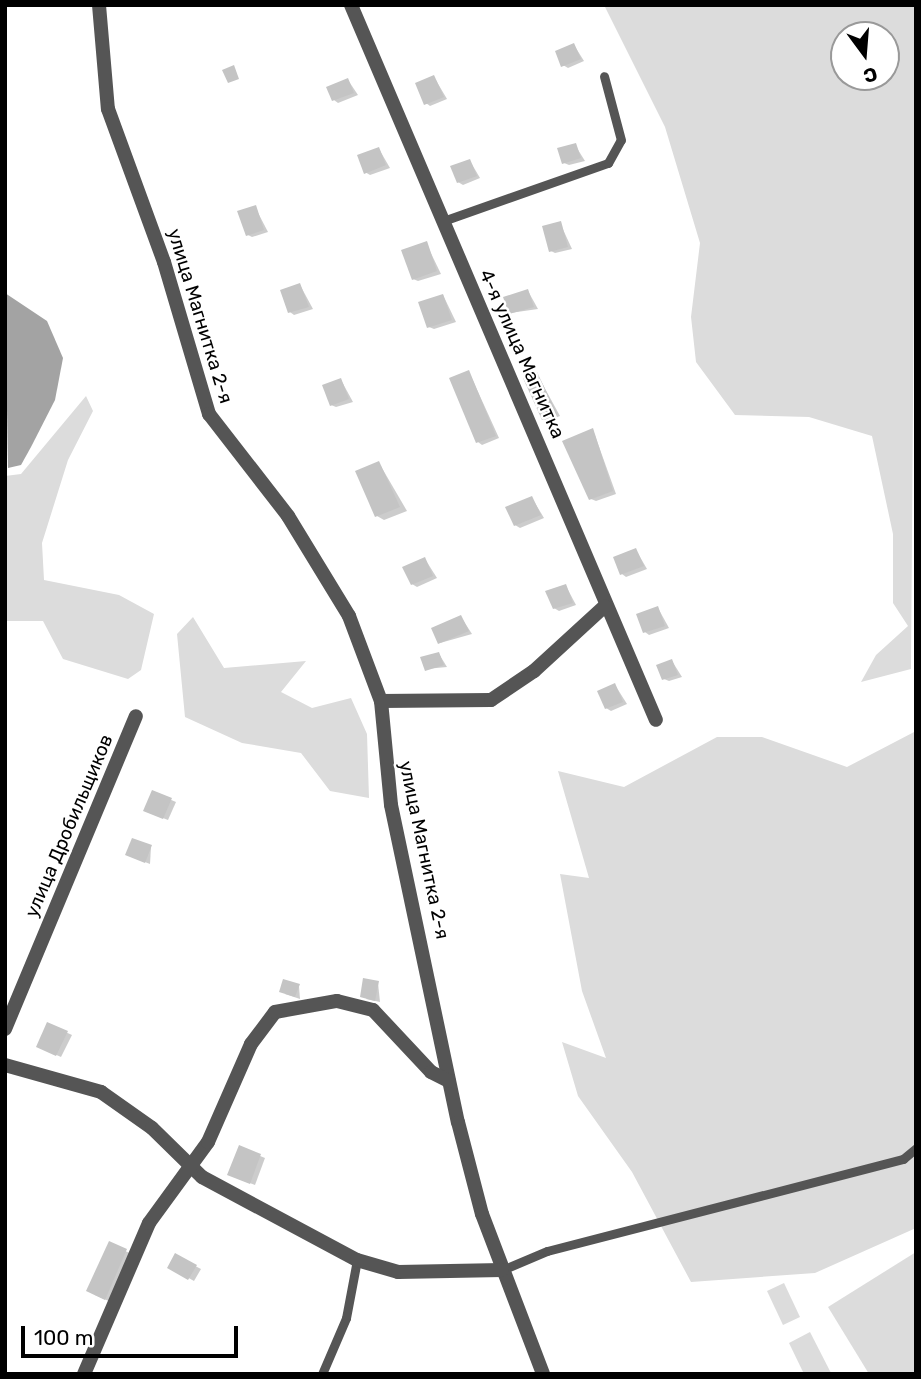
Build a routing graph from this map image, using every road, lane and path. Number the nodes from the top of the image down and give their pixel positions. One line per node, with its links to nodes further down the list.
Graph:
1 (99, 5): 6 (street, улица Магнитка 2-я)
2 (351, 5): 4 (street, 4-я улица Магнитка)
3 (604, 76): 4 (lane)
4 (443, 221): 5 (street, 4-я улица Магнитка)
5 (605, 606): 6 (street); 8 (street, 4-я улица Магнитка)
6 (381, 701): 11 (street, улица Магнитка 2-я)
7 (136, 716): 9 (street, улица Дробильщиков)
8 (656, 720)
9 (5, 1028)
10 (5, 1065): 13 (street)
11 (449, 1081): 13 (street); 15 (street, улица Магнитка 2-я)
12 (916, 1148): 15 (lane)
13 (190, 1164): 14 (street); 16 (street)
14 (357, 1260): 15 (street); 17 (lane)
15 (502, 1270): 18 (street, улица Магнитка 2-я)
16 (84, 1374)
17 (322, 1374)
18 (543, 1374)

